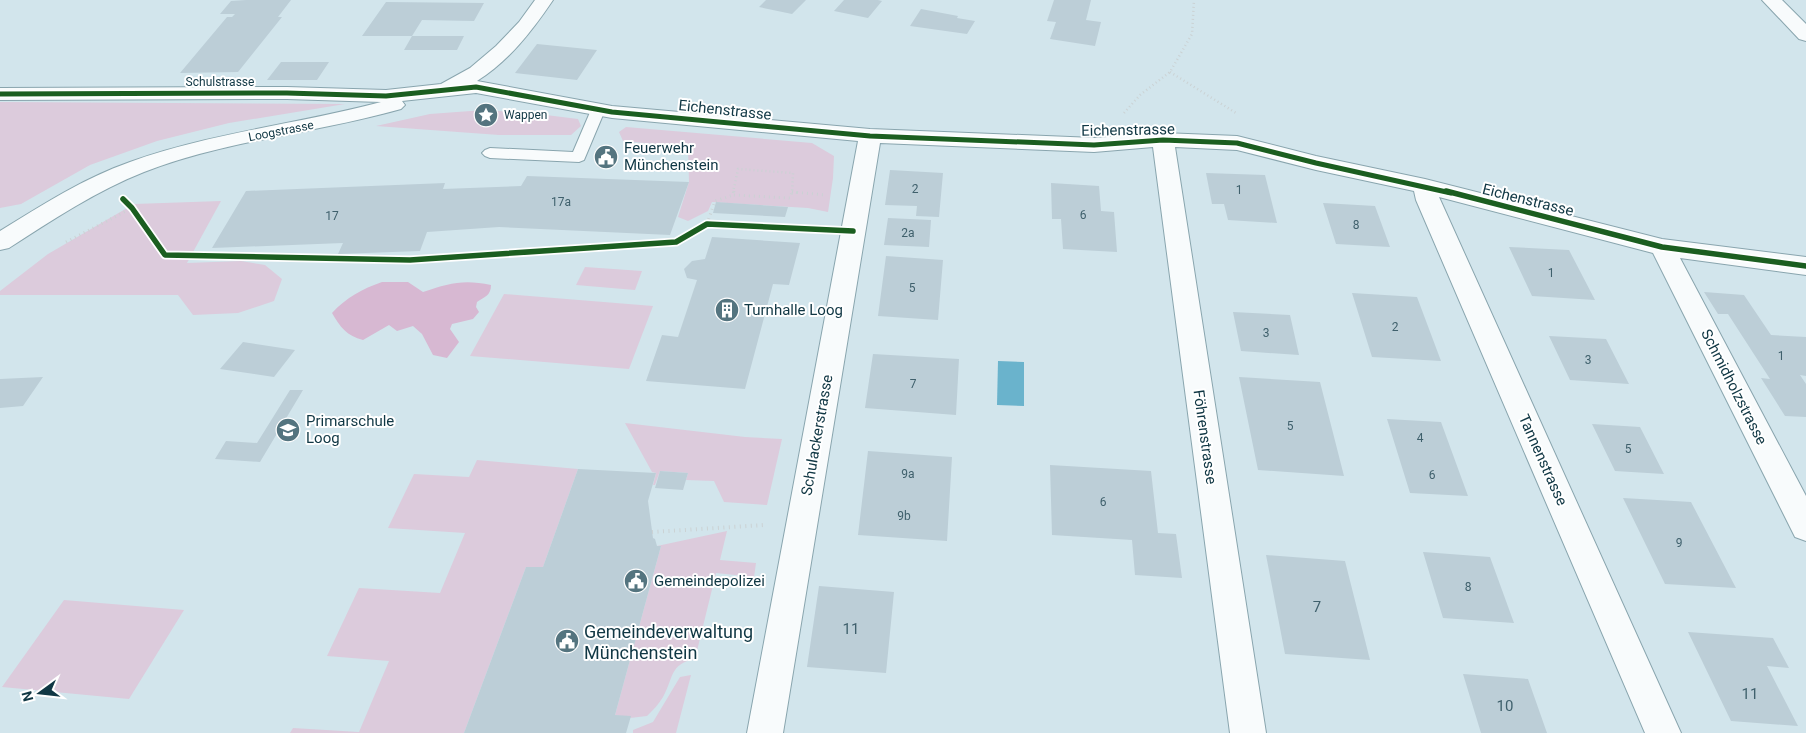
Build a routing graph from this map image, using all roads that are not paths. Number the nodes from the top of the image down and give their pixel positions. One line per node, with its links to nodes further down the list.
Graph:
1 (544, 0): 4 (street, Loogstrasse)
2 (1771, 0): 3 (street)
3 (1806, 35)
4 (440, 90): 5 (street, Schulstrasse); 6 (street, Eichenstrasse); 11 (street, Loogstrasse)
5 (0, 94)
6 (598, 110): 7 (street, Eichenstrasse); 9 (lane)
7 (870, 136): 8 (street, Eichenstrasse); 15 (street, Schulackerstrasse)
8 (1163, 140): 10 (street, Eichenstrasse); 16 (street, Föhrenstrasse)
9 (490, 153)
10 (1425, 186): 12 (street, Eichenstrasse); 17 (street, Tannenstrasse)
11 (0, 242)
12 (1662, 247): 13 (street, Eichenstrasse); 14 (street, Schmidholzstrasse)
13 (1806, 266)
14 (1806, 527)
15 (765, 733)
16 (1248, 733)
17 (1663, 733)

